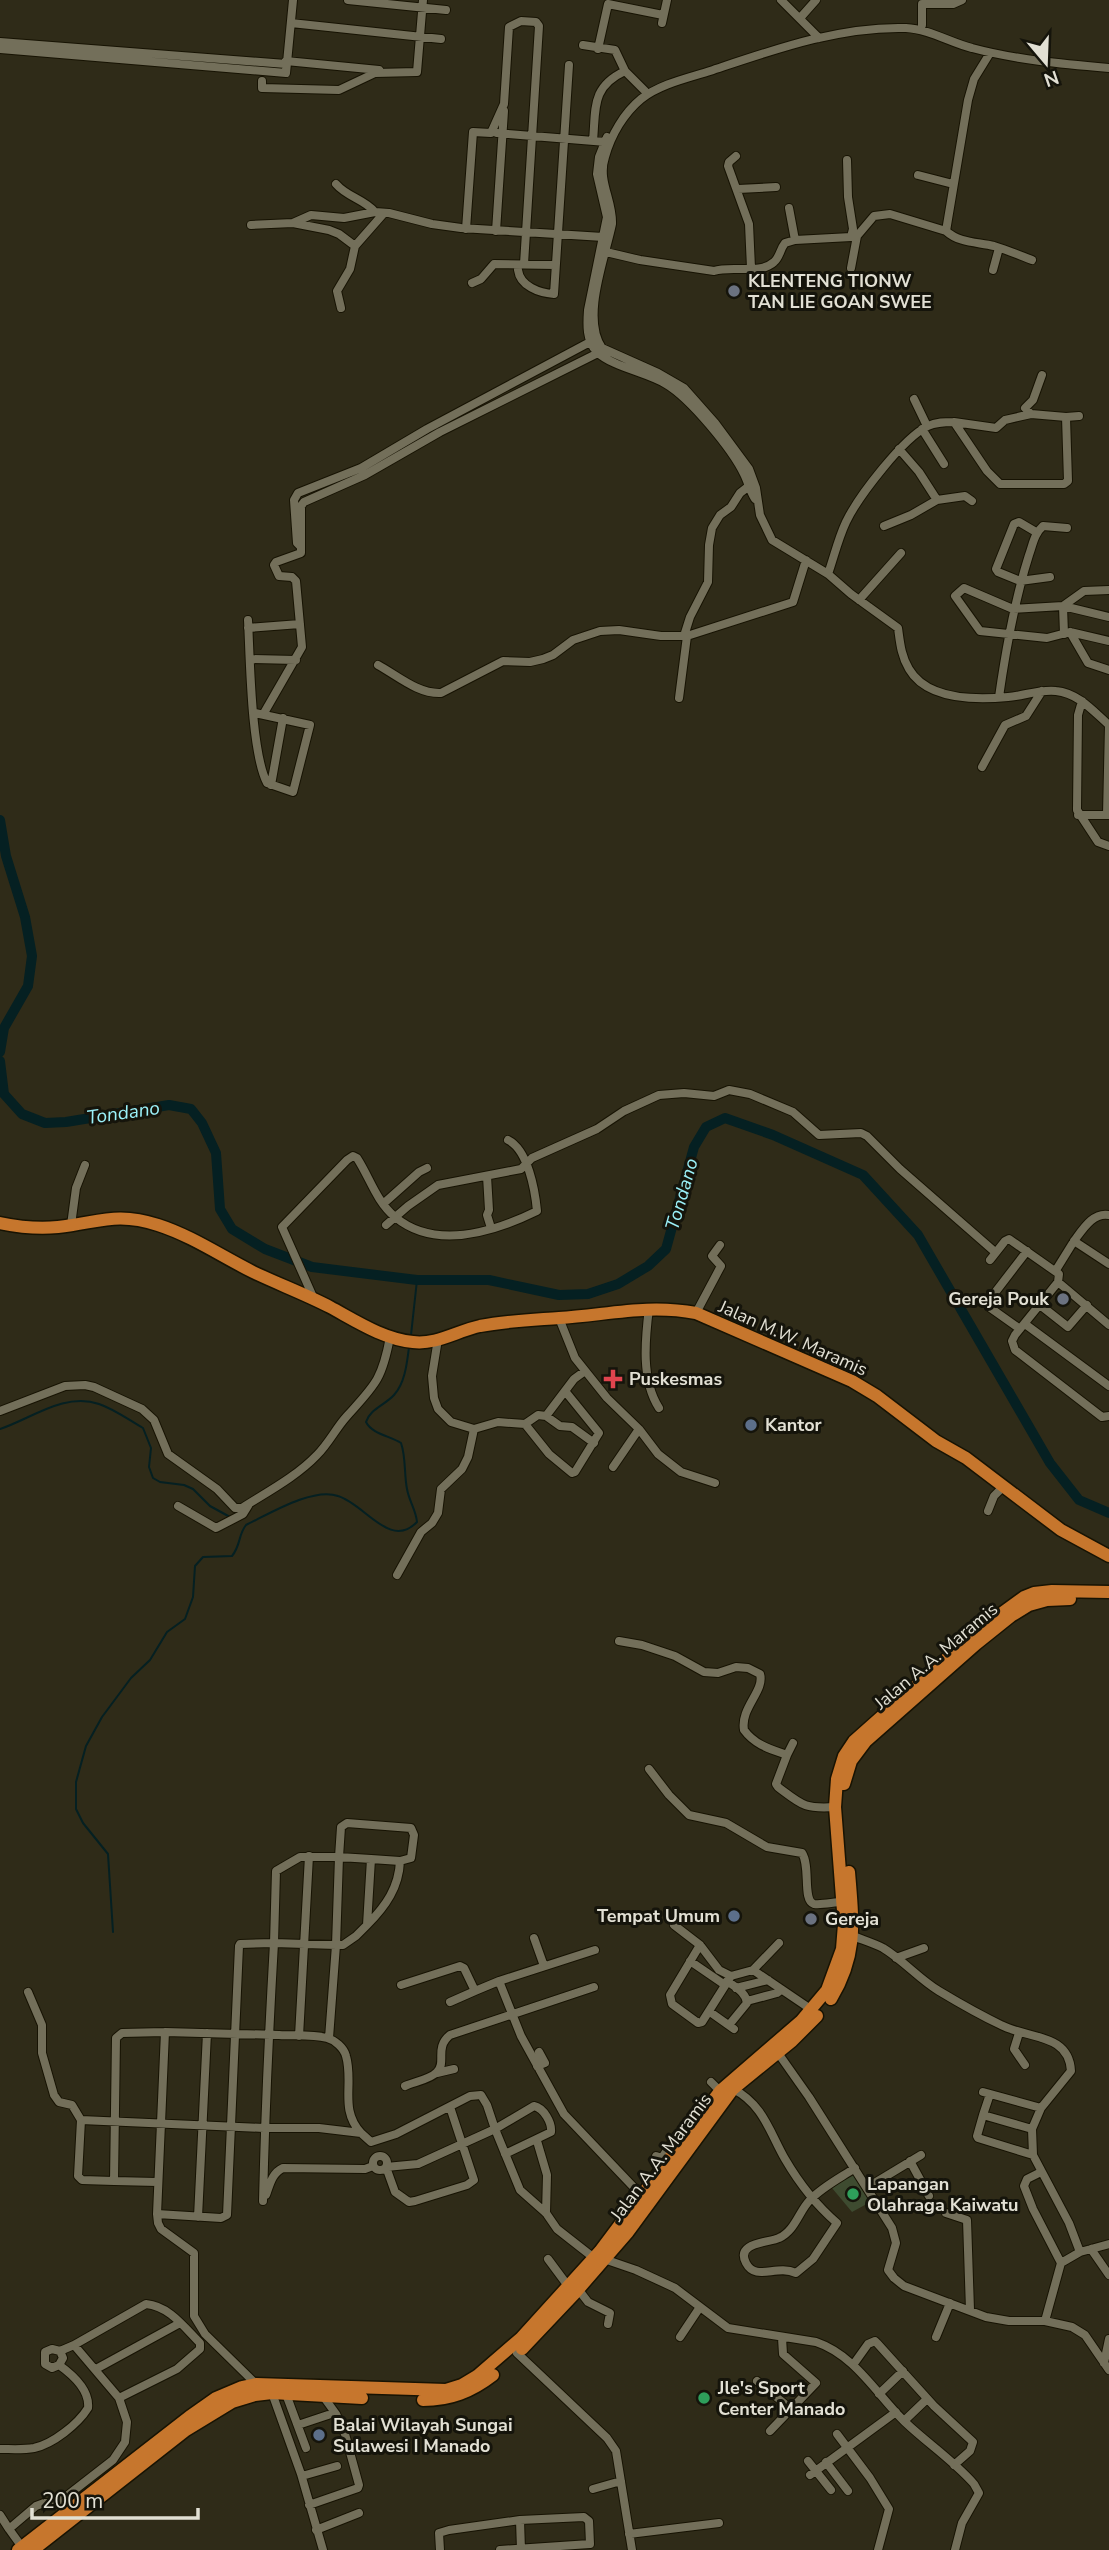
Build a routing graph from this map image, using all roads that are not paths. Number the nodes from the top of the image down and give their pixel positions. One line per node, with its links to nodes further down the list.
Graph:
1 (293, 0): 11 (street)
2 (348, 0): 8 (street)
3 (667, 0): 19 (street)
4 (781, 0): 10 (street)
5 (816, 0): 10 (street)
6 (962, 0): 7 (street)
7 (922, 2): 12 (street)
8 (422, 4): 9 (street); 14 (street)
9 (446, 10)
10 (801, 18): 13 (street)
11 (291, 23): 14 (street); 21 (street)
12 (922, 26): 13 (street); 23 (street)
13 (818, 35): 20 (street); 27 (street); 34 (street)
14 (421, 38): 15 (street); 25 (street)
15 (441, 39)
16 (0, 42): 21 (street)
17 (583, 46): 19 (street)
18 (0, 49): 21 (street)
19 (598, 49): 24 (street)
20 (990, 52): 23 (street); 39 (street)
21 (286, 62): 25 (street)
22 (569, 65): 32 (street)
23 (1109, 66)
24 (625, 71): 27 (street); 33 (street)
25 (417, 72): 26 (street)
26 (262, 81)
27 (645, 91): 34 (street)
28 (504, 104): 29 (street); 30 (street); 31 (street)
29 (491, 133): 30 (street); 46 (street)
30 (502, 134): 31 (street); 48 (street)
31 (533, 135): 32 (street); 49 (street)
32 (563, 138): 33 (street); 50 (street)
33 (593, 141): 34 (street)
34 (607, 142): 51 (street); 55 (street)
35 (736, 156): 41 (street)
36 (847, 160): 52 (street)
37 (918, 175): 39 (street)
38 (335, 184): 43 (street)
39 (953, 184): 47 (street)
40 (776, 187): 41 (street)
41 (738, 189): 59 (street)
42 (789, 208): 52 (street)
43 (379, 212): 44 (street); 46 (street); 53 (street)
44 (292, 223): 45 (street); 53 (street)
45 (251, 225)
46 (466, 229): 48 (street)
47 (946, 230): 54 (street); 60 (street)
48 (496, 231): 49 (street)
49 (526, 233): 50 (street); 58 (street)
50 (557, 234): 51 (street); 57 (street)
51 (603, 237): 64 (street)
52 (795, 240): 59 (street)
53 (355, 246): 63 (street)
54 (999, 248): 56 (street); 61 (street)
55 (606, 252): 59 (street); 73 (street)
56 (1032, 260)
57 (555, 264): 58 (street); 58 (street)
58 (521, 267): 62 (street)
59 (751, 268)
60 (851, 268)
61 (993, 270)
62 (472, 283)
63 (341, 308)
64 (590, 342): 65 (street); 76 (street)
65 (598, 353): 73 (street); 76 (street)
66 (1042, 375): 68 (street)
67 (914, 399): 72 (street)
68 (1031, 414): 69 (street); 71 (street)
69 (1066, 416): 70 (street); 71 (street)
70 (1079, 416)
71 (954, 422): 72 (street)
72 (925, 428): 74 (street); 75 (street)
73 (726, 442): 77 (street); 80 (street)
74 (900, 449): 78 (street); 86 (street)
75 (944, 464)
76 (363, 471): 94 (street)
77 (749, 486): 80 (street); 96 (street)
78 (937, 500): 79 (street); 81 (street)
79 (972, 501)
80 (759, 504): 85 (street)
81 (884, 526)
82 (1067, 528): 83 (street)
83 (1036, 532): 88 (street); 88 (street)
84 (901, 553): 90 (street)
85 (806, 560): 86 (street); 96 (street)
86 (828, 574): 90 (street)
87 (1050, 578): 88 (street)
88 (1020, 581): 92 (street)
89 (1109, 590): 91 (street)
90 (859, 600): 104 (street)
91 (1063, 606): 92 (street); 93 (street); 95 (street)
92 (1013, 609): 97 (street); 97 (street)
93 (1109, 617)
94 (300, 624): 99 (street); 100 (street)
95 (1067, 633): 97 (street); 98 (street); 102 (street)
96 (686, 636): 101 (street); 105 (street)
97 (1008, 636): 104 (street)
98 (1109, 641)
99 (250, 659): 100 (street); 107 (street)
100 (296, 660): 107 (street)
101 (378, 665)
102 (1109, 670)
103 (1042, 691): 104 (street); 106 (street); 110 (street)
104 (999, 697)
105 (679, 698)
106 (1082, 701): 109 (street); 112 (street)
107 (259, 713): 108 (street); 111 (street)
108 (283, 718): 111 (street); 111 (street)
109 (1109, 725): 113 (street)
110 (982, 767)
111 (271, 785)
112 (1079, 815): 113 (street); 114 (street)
113 (1108, 815)
114 (1109, 846)
115 (508, 1140): 116 (street)
116 (527, 1164): 119 (street); 126 (street); 129 (street)
117 (85, 1165): 124 (street)
118 (427, 1168): 120 (street)
119 (487, 1176): 122 (street); 126 (street)
120 (383, 1204): 122 (street); 133 (street)
121 (1109, 1215): 127 (street)
122 (395, 1217): 125 (street); 126 (street)
123 (0, 1223): 124 (highway)
124 (71, 1225): 133 (highway)
125 (386, 1225)
126 (491, 1228)
127 (1074, 1241): 130 (street); 131 (street)
128 (720, 1244): 137 (street)
129 (1027, 1251): 131 (street); 140 (street)
130 (1109, 1264)
131 (1056, 1270): 132 (street)
132 (1058, 1282): 134 (street); 135 (street)
133 (312, 1294): 142 (highway)
134 (1087, 1305): 135 (street); 139 (street)
135 (1040, 1306): 140 (street)
136 (649, 1308): 137 (highway, Jalan M.W. Maramis); 138 (highway, Jalan M.W. Maramis); 146 (street)
137 (696, 1313): 156 (highway, Jalan M.W. Maramis)
138 (559, 1318): 141 (highway, Jalan M.W. Maramis); 143 (street)
139 (1109, 1325)
140 (1023, 1327): 144 (street); 149 (street)
141 (438, 1339): 142 (highway, Jalan M.W. Maramis); 151 (street)
142 (403, 1340): 157 (street)
143 (585, 1371): 145 (street); 152 (street)
144 (1109, 1386)
145 (565, 1391): 148 (street); 153 (street)
146 (659, 1408)
147 (0, 1411): 157 (street)
148 (546, 1416): 150 (street); 153 (street)
149 (1109, 1416)
150 (525, 1423): 151 (street); 153 (street)
151 (474, 1429): 161 (street)
152 (639, 1429): 154 (street); 155 (street)
153 (594, 1443)
154 (613, 1467)
155 (715, 1483)
156 (1003, 1487): 159 (street); 160 (highway, Jalan M.W. Maramis)
157 (249, 1503): 158 (street)
158 (178, 1506)
159 (988, 1511)
160 (1109, 1556)
161 (397, 1575)
162 (1109, 1592): 164 (highway)
163 (1109, 1601): 164 (highway, Jalan A.A. Maramis)
164 (973, 1640): 169 (highway); 179 (highway, Jalan A.A. Maramis)
165 (620, 1641): 167 (street)
166 (793, 1743): 167 (street)
167 (787, 1755): 169 (street)
168 (649, 1769): 174 (street)
169 (835, 1807): 174 (highway)
170 (309, 1856): 171 (street); 182 (street); 183 (street)
171 (339, 1857): 172 (street); 173 (street); 184 (street)
172 (371, 1859): 173 (street); 175 (street)
173 (401, 1861): 176 (street)
174 (842, 1902): 203 (highway)
175 (368, 1904): 176 (street); 177 (street)
176 (386, 1905): 177 (street)
177 (367, 1925): 184 (street)
178 (674, 1925): 185 (street)
179 (853, 1936): 188 (street); 214 (highway, Jalan A.A. Maramis)
180 (534, 1938): 190 (street)
181 (779, 1942): 191 (street)
182 (274, 1943): 183 (street); 209 (street); 210 (street)
183 (304, 1944): 184 (street); 211 (street)
184 (336, 1945): 212 (street)
185 (699, 1945): 189 (street); 194 (street)
186 (924, 1948): 188 (street)
187 (595, 1950): 190 (street)
188 (895, 1958): 208 (street)
189 (690, 1961): 194 (street); 204 (street)
190 (544, 1966): 193 (street)
191 (753, 1970): 192 (street); 194 (street)
192 (768, 1980): 197 (street); 198 (street)
193 (499, 1981): 199 (street); 205 (street)
194 (728, 1981): 197 (street); 204 (street)
195 (401, 1985): 199 (street)
196 (594, 1987): 205 (street)
197 (736, 1988): 201 (street)
198 (781, 1990): 201 (street); 203 (street)
199 (475, 1991): 202 (street)
200 (28, 1992): 224 (street)
201 (747, 2001): 204 (street)
202 (450, 2002)
203 (812, 2010): 233 (highway)
204 (710, 2012)
205 (512, 2015): 215 (street); 218 (street)
206 (165, 2032): 207 (street); 225 (street); 226 (street)
207 (207, 2033): 209 (street); 227 (street)
208 (1019, 2033): 216 (street); 222 (street)
209 (236, 2034): 210 (street); 228 (street)
210 (269, 2035): 211 (street); 229 (street)
211 (299, 2036): 212 (street)
212 (329, 2038): 232 (street)
213 (539, 2052): 215 (street)
214 (778, 2053): 220 (highway, Jalan A.A. Maramis); 245 (street)
215 (545, 2063): 250 (street)
216 (1025, 2065)
217 (454, 2069): 218 (street)
218 (437, 2073): 219 (street)
219 (405, 2086)
220 (733, 2089): 233 (highway, Jalan A.A. Maramis); 252 (street)
221 (450, 2107): 230 (street); 235 (street); 236 (street)
222 (1041, 2108): 223 (street); 231 (street)
223 (983, 2115): 231 (street); 239 (street)
224 (81, 2120): 225 (street); 247 (street)
225 (116, 2121): 226 (street); 247 (street)
226 (161, 2123): 227 (street); 248 (street)
227 (202, 2125): 228 (street); 256 (street)
228 (231, 2126): 229 (street); 256 (street)
229 (264, 2128): 232 (street); 243 (street)
230 (495, 2129): 234 (street); 236 (street); 237 (street)
231 (1032, 2129): 239 (street)
232 (361, 2133): 235 (street)
233 (690, 2138): 241 (street); 250 (highway); 260 (highway, Jalan A.A. Maramis)
234 (537, 2141): 237 (street); 253 (street)
235 (371, 2142): 240 (street)
236 (463, 2143): 244 (street); 244 (street)
237 (505, 2154): 253 (street)
238 (921, 2155): 242 (street)
239 (1033, 2155): 246 (street)
240 (382, 2156): 243 (street); 244 (street)
241 (656, 2156)
242 (911, 2161): 249 (street); 251 (street)
243 (373, 2166): 244 (street)
244 (386, 2167)
245 (855, 2168): 249 (street); 252 (street)
246 (1041, 2172): 259 (street); 262 (street)
247 (114, 2181): 248 (street)
248 (157, 2182): 255 (street)
249 (868, 2187): 265 (street)
250 (642, 2196): 260 (highway)
251 (929, 2196)
252 (811, 2198): 252 (street)
253 (546, 2213): 260 (street)
254 (946, 2213): 267 (street)
255 (157, 2214): 256 (street); 284 (street)
256 (198, 2217)
257 (1109, 2244): 258 (street)
258 (1091, 2249): 259 (street); 263 (street)
259 (1080, 2252): 262 (street)
260 (599, 2258): 264 (highway); 266 (street)
261 (548, 2259): 264 (street)
262 (1061, 2263): 268 (street)
263 (1108, 2273)
264 (573, 2287): 270 (street); 277 (highway); 284 (highway)
265 (950, 2303): 267 (street); 272 (street)
266 (700, 2307): 271 (street); 273 (street)
267 (970, 2311): 268 (street)
268 (1045, 2321): 280 (street)
269 (180, 2323): 275 (street); 281 (street); 289 (street)
270 (608, 2324)
271 (680, 2337)
272 (936, 2337)
273 (782, 2338): 279 (street); 291 (street)
274 (1109, 2339): 280 (street)
275 (74, 2345): 276 (street); 281 (street)
276 (60, 2351): 278 (street); 278 (street)
277 (517, 2353): 288 (highway); 307 (street)
278 (60, 2365): 300 (street)
279 (853, 2365): 282 (street); 287 (street)
280 (1107, 2366)
281 (96, 2369): 289 (street)
282 (903, 2371): 287 (street); 290 (street)
283 (757, 2381): 291 (street)
284 (256, 2384): 311 (highway)
285 (272, 2393): 286 (highway); 306 (street); 320 (highway)
286 (286, 2394): 288 (highway); 295 (street)
287 (879, 2394): 292 (street)
288 (323, 2396): 312 (street)
289 (120, 2398): 311 (street)
290 (927, 2399): 294 (street); 303 (street)
291 (791, 2409): 296 (street)
292 (896, 2412): 294 (street); 299 (street)
293 (328, 2415): 295 (street)
294 (904, 2421): 303 (street)
295 (298, 2425): 298 (street)
296 (770, 2431)
297 (837, 2434): 299 (street)
298 (306, 2448)
299 (847, 2448): 302 (street); 326 (street)
300 (0, 2449)
301 (808, 2461): 305 (street)
302 (826, 2462): 305 (street); 310 (street)
303 (954, 2465): 327 (street)
304 (337, 2466): 306 (street)
305 (813, 2472): 309 (street)
306 (302, 2476): 312 (street)
307 (621, 2481): 308 (street); 319 (street)
308 (593, 2489)
309 (831, 2490)
310 (848, 2491)
311 (72, 2500): 317 (street); 320 (highway)
312 (309, 2505): 318 (street)
313 (359, 2513): 318 (street)
314 (0, 2515): 317 (street)
315 (520, 2519): 321 (street); 321 (street); 323 (street)
316 (719, 2523): 319 (street)
317 (9, 2529): 320 (street)
318 (316, 2530): 322 (street)
319 (629, 2534): 325 (street)
320 (28, 2549)
321 (521, 2549): 324 (street)
322 (323, 2550)
323 (440, 2550)
324 (500, 2550)
325 (632, 2550)
326 (878, 2550)
327 (955, 2550)

